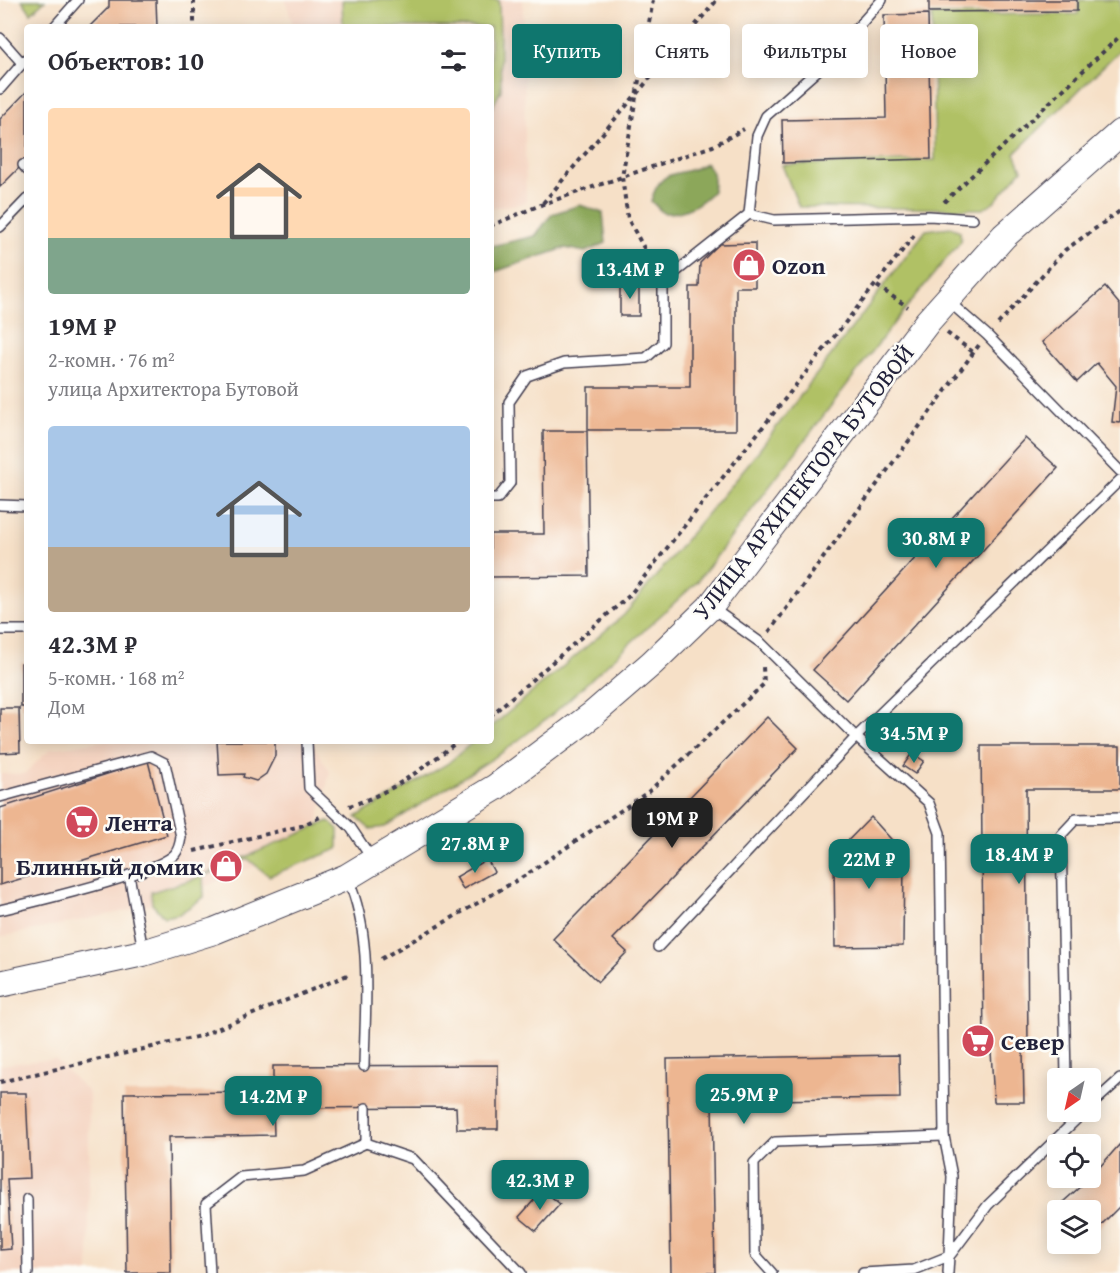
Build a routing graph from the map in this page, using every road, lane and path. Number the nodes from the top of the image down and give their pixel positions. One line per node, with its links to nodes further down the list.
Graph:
1 (78, 0): 6 (lane)
2 (194, 0): 7 (path)
3 (653, 0): 12 (path)
4 (717, 0): 12 (path)
5 (882, 0): 13 (lane)
6 (57, 24)
7 (194, 24)
8 (1120, 36): 19 (path)
9 (0, 38): 10 (lane)
10 (24, 60): 11 (lane)
11 (0, 89)
12 (639, 90): 15 (path); 17 (path)
13 (766, 116): 15 (path); 18 (lane)
14 (1119, 135): 24 (main road, УЛИЦА АРХИТЕКТОРА БУТОВОЙ)
15 (622, 177): 17 (path); 23 (path)
16 (24, 202): 22 (lane)
17 (543, 204): 21 (path)
18 (749, 214): 19 (lane); 23 (lane)
19 (929, 216): 20 (lane); 33 (path)
20 (973, 219)
21 (494, 224)
22 (0, 227)
23 (663, 282): 27 (lane)
24 (946, 299): 25 (lane); 30 (main road, УЛИЦА АРХИТЕКТОРА БУТОВОЙ)
25 (1120, 471)
26 (1120, 480): 34 (lane)
27 (494, 498)
28 (0, 505): 29 (lane)
29 (24, 506)
30 (710, 607): 34 (lane); 41 (main road, УЛИЦА АРХИТЕКТОРА БУТОВОЙ)
31 (0, 630): 32 (lane)
32 (24, 630)
33 (494, 713)
34 (856, 737): 45 (lane); 54 (lane)
35 (308, 744): 38 (lane)
36 (454, 744): 38 (path)
37 (0, 797): 40 (lane)
38 (334, 811): 40 (path); 41 (lane)
39 (1120, 818): 49 (lane)
40 (174, 856): 42 (lane)
41 (374, 861): 43 (main road, УЛИЦА АРХИТЕКТОРА БУТОВОЙ)
42 (129, 875): 44 (lane); 46 (lane)
43 (347, 877): 46 (main road, УЛИЦА АРХИТЕКТОРА БУТОВОЙ); 48 (lane)
44 (0, 910)
45 (658, 947)
46 (143, 953): 47 (main road, УЛИЦА АРХИТЕКТОРА БУТОВОЙ)
47 (0, 984)
48 (364, 1066)
49 (1066, 1068)
50 (1120, 1079): 51 (lane)
51 (1101, 1096)
52 (366, 1108): 55 (lane)
53 (1071, 1124): 57 (lane)
54 (944, 1136): 57 (lane); 61 (lane)
55 (366, 1143): 59 (lane); 60 (lane)
56 (27, 1199): 58 (lane)
57 (949, 1256): 62 (lane); 63 (lane)
58 (28, 1273)
59 (210, 1273)
60 (521, 1273)
61 (772, 1273)
62 (863, 1273)
63 (948, 1273)

